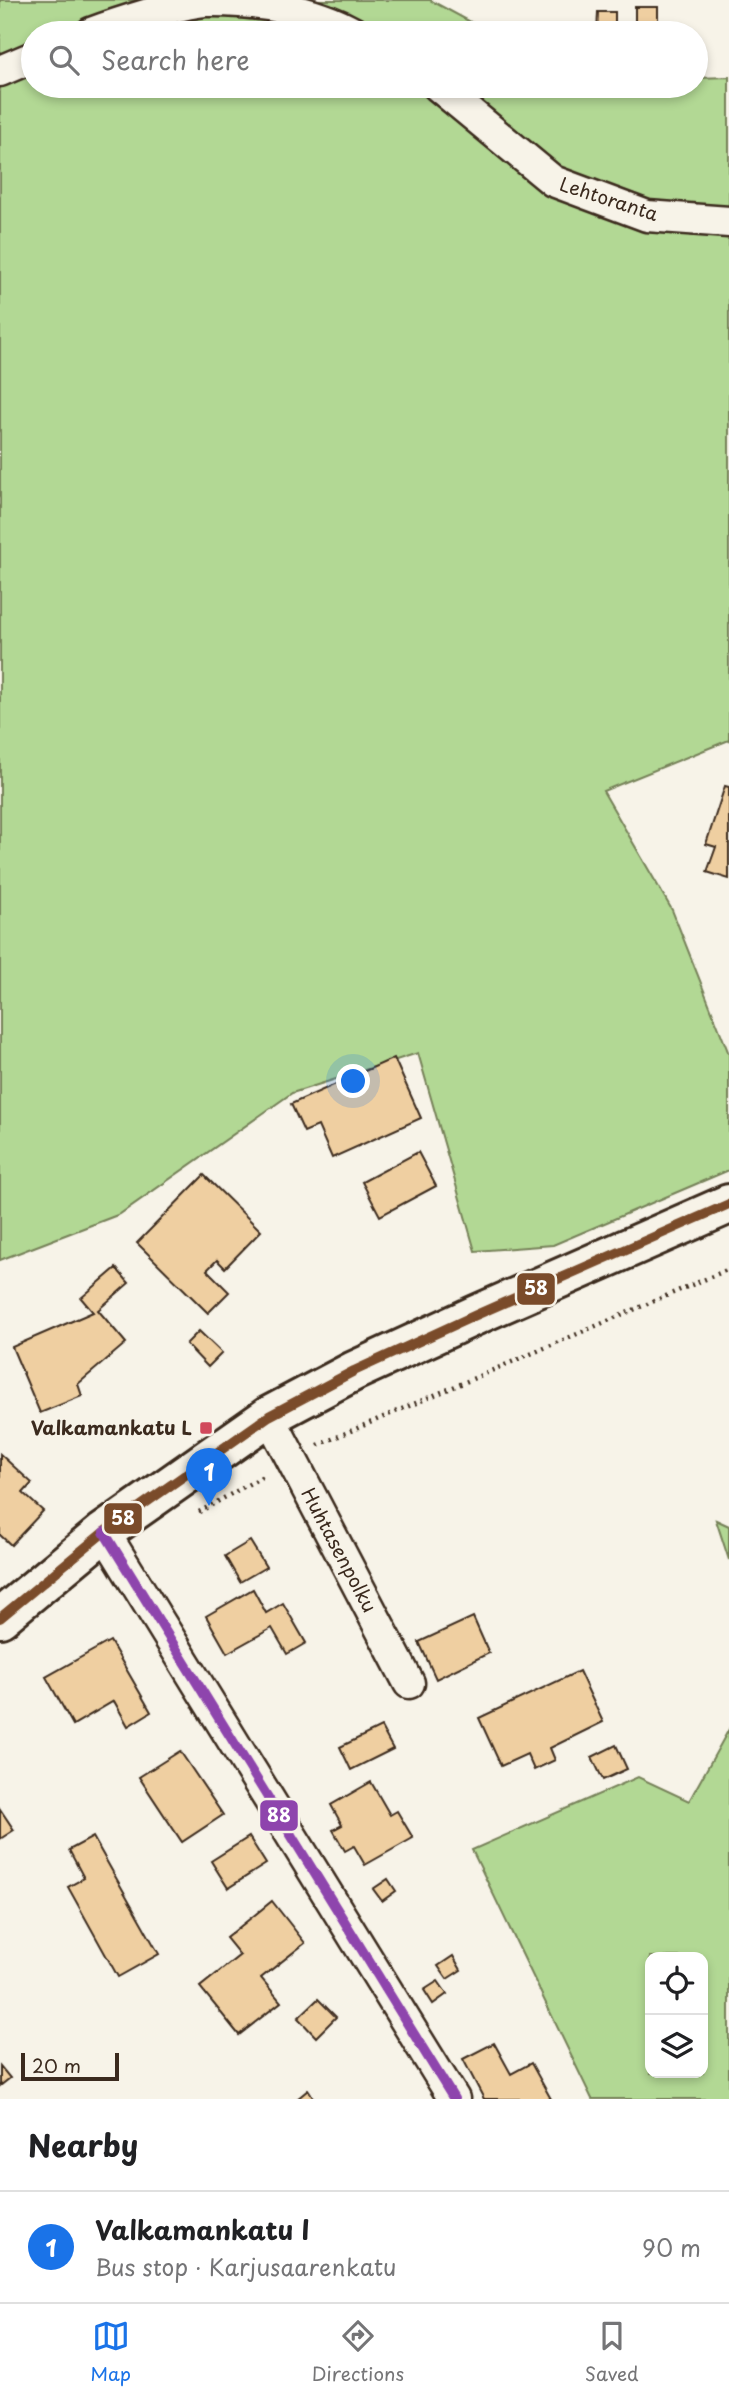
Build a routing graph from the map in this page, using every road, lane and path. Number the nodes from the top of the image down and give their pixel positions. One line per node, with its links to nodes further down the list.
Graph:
1 (134, 21): 2 (street)
2 (332, 21)
3 (21, 62): 4 (street)
4 (0, 71)
5 (453, 98): 6 (street, Lehtoranta)
6 (729, 222)
7 (729, 1204): 9 (street)
8 (729, 1269): 10 (path)
9 (269, 1416): 10 (street, Huhtasenpolku); 12 (street)
10 (292, 1460): 11 (path); 14 (street, Huhtasenpolku)
11 (190, 1517)
12 (104, 1532): 13 (street); 15 (street)
13 (0, 1618)
14 (410, 1684)
15 (454, 2099)

